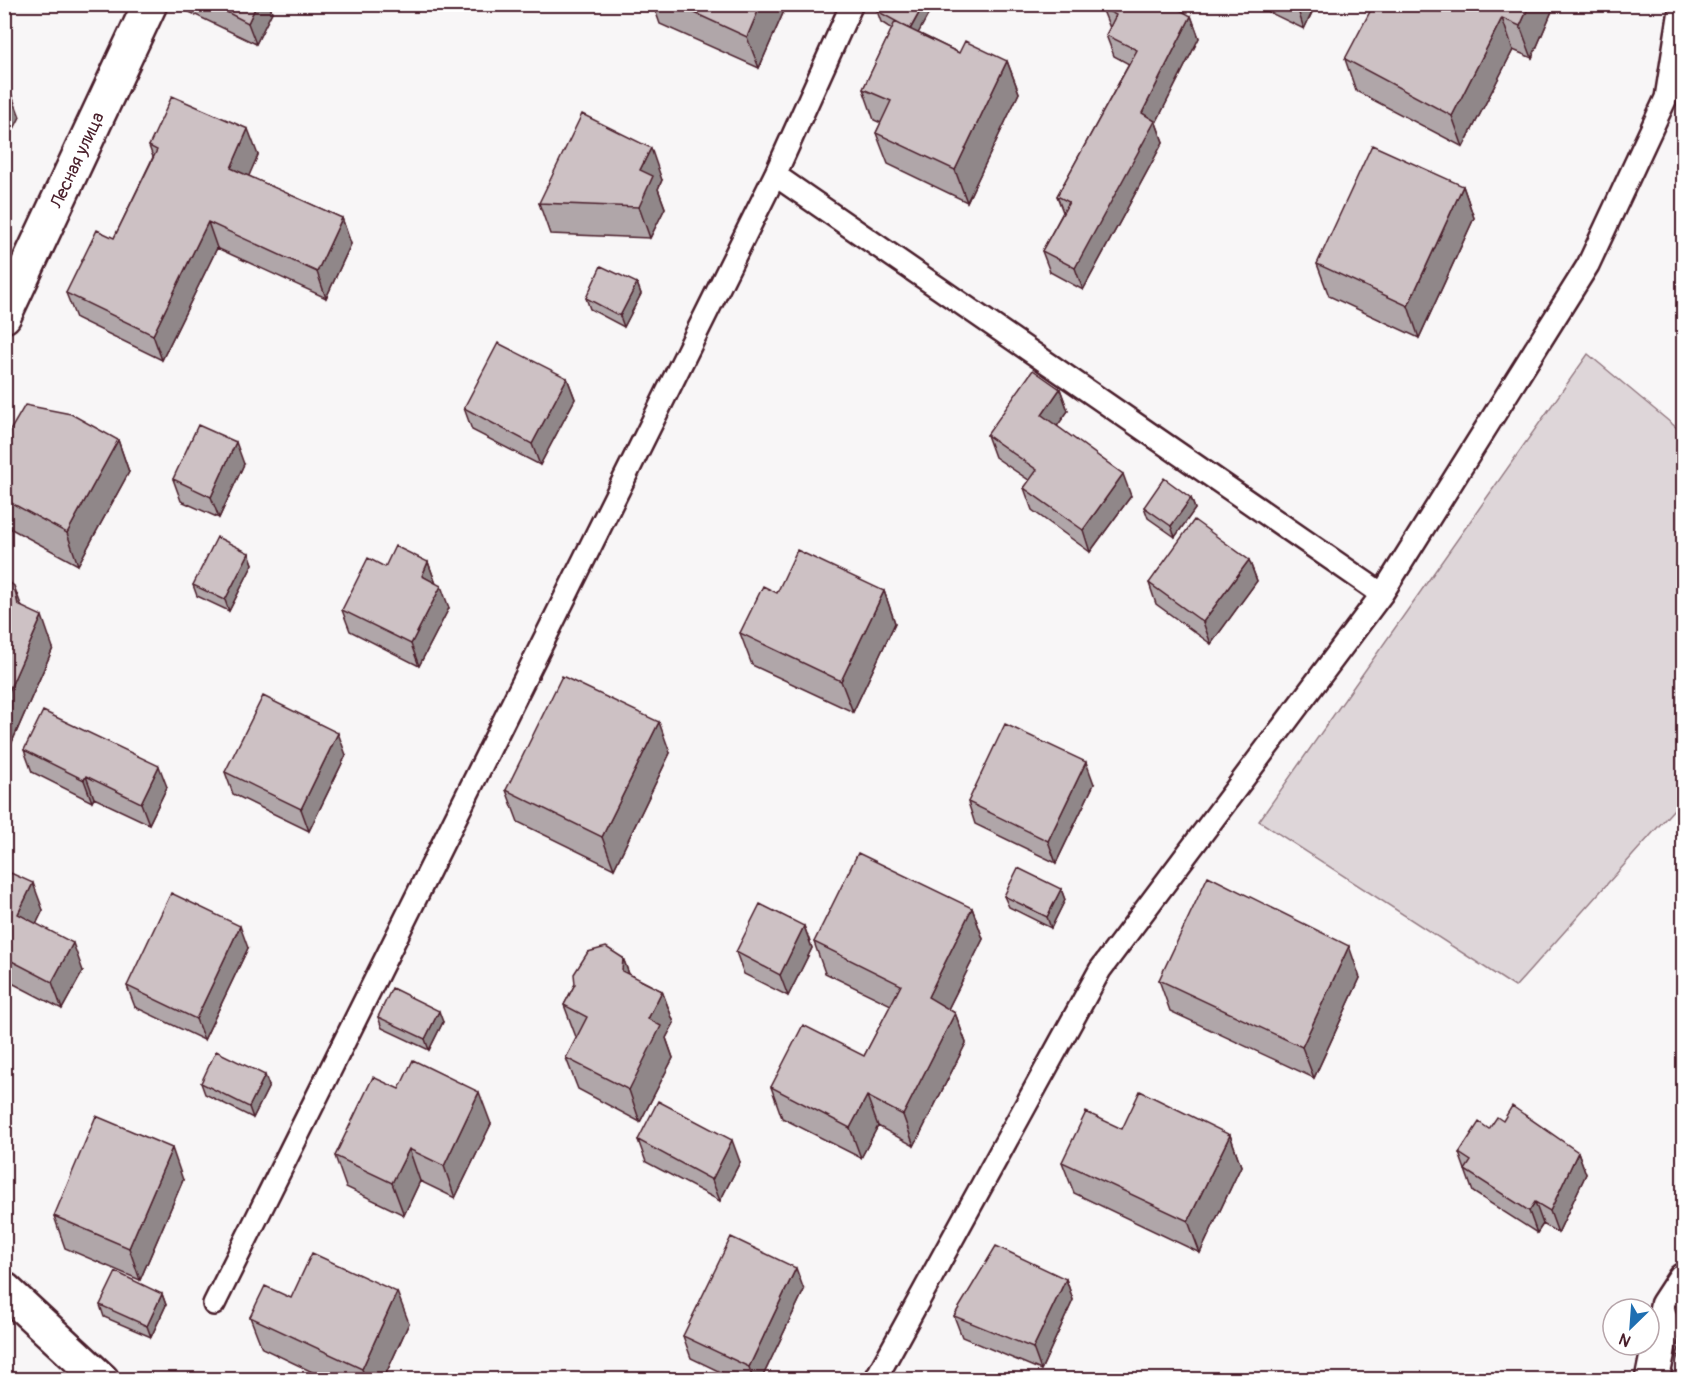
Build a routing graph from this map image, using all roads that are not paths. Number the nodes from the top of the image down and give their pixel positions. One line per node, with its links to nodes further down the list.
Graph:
1 (150, 4): 5 (street, Лесная улица)
2 (852, 4): 4 (lane)
3 (1682, 4): 6 (lane)
4 (775, 175): 6 (lane); 9 (lane)
5 (4, 316)
6 (1382, 594): 11 (lane)
7 (1683, 1280): 12 (street)
8 (4, 1288): 10 (street)
9 (214, 1304)
10 (102, 1380)
11 (875, 1380)
12 (1652, 1380)

